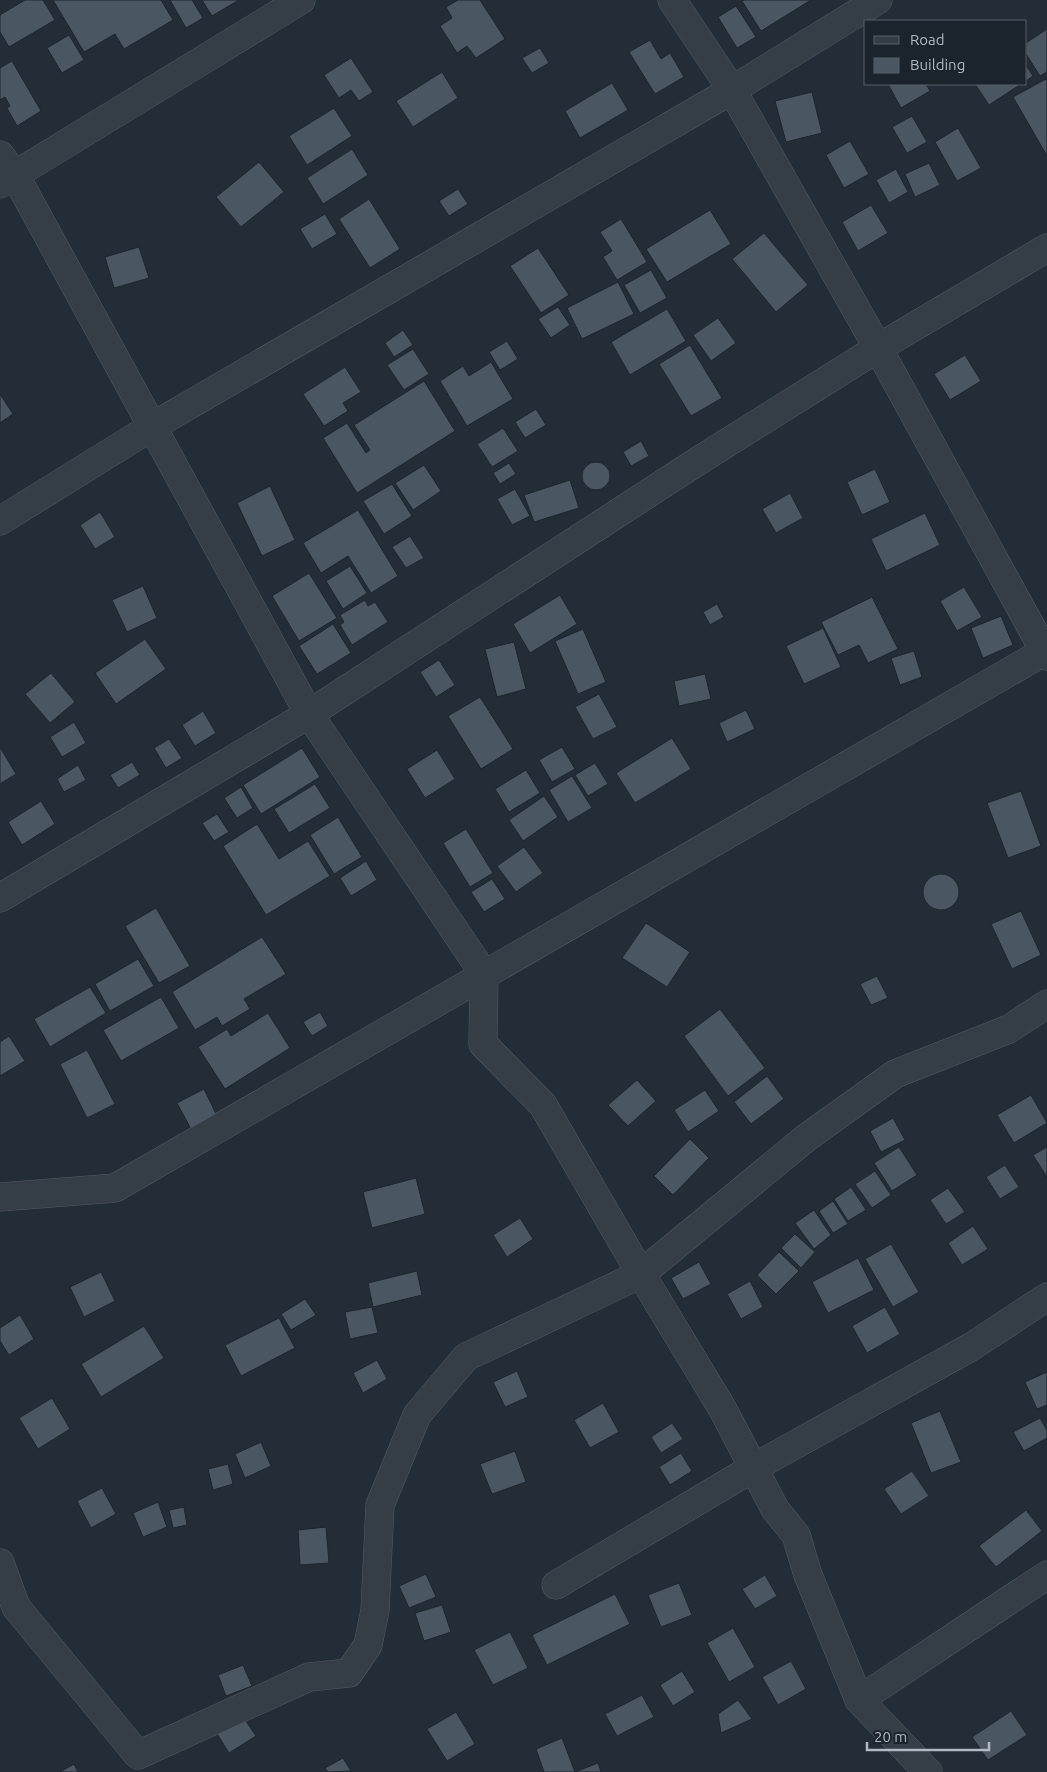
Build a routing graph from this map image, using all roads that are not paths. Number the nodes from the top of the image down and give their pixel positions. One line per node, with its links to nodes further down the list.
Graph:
1 (301, 0): 5 (street)
2 (672, 0): 4 (street)
3 (878, 0): 4 (street)
4 (732, 90): 7 (street); 8 (street)
5 (5, 171): 8 (street)
6 (1047, 248): 7 (street)
7 (878, 348): 10 (street); 11 (street)
8 (152, 426): 9 (street); 11 (street)
9 (0, 521)
10 (1046, 652): 13 (street)
11 (309, 714): 12 (street); 13 (street)
12 (0, 898)
13 (484, 974): 15 (street); 16 (street)
14 (1047, 1004): 16 (street)
15 (0, 1197)
16 (641, 1274): 18 (street); 19 (street)
17 (1047, 1298): 18 (street)
18 (753, 1468): 21 (street); 22 (street)
19 (0, 1563)
20 (1047, 1575): 22 (street)
21 (556, 1585)
22 (859, 1700): 23 (street)
23 (928, 1772)

